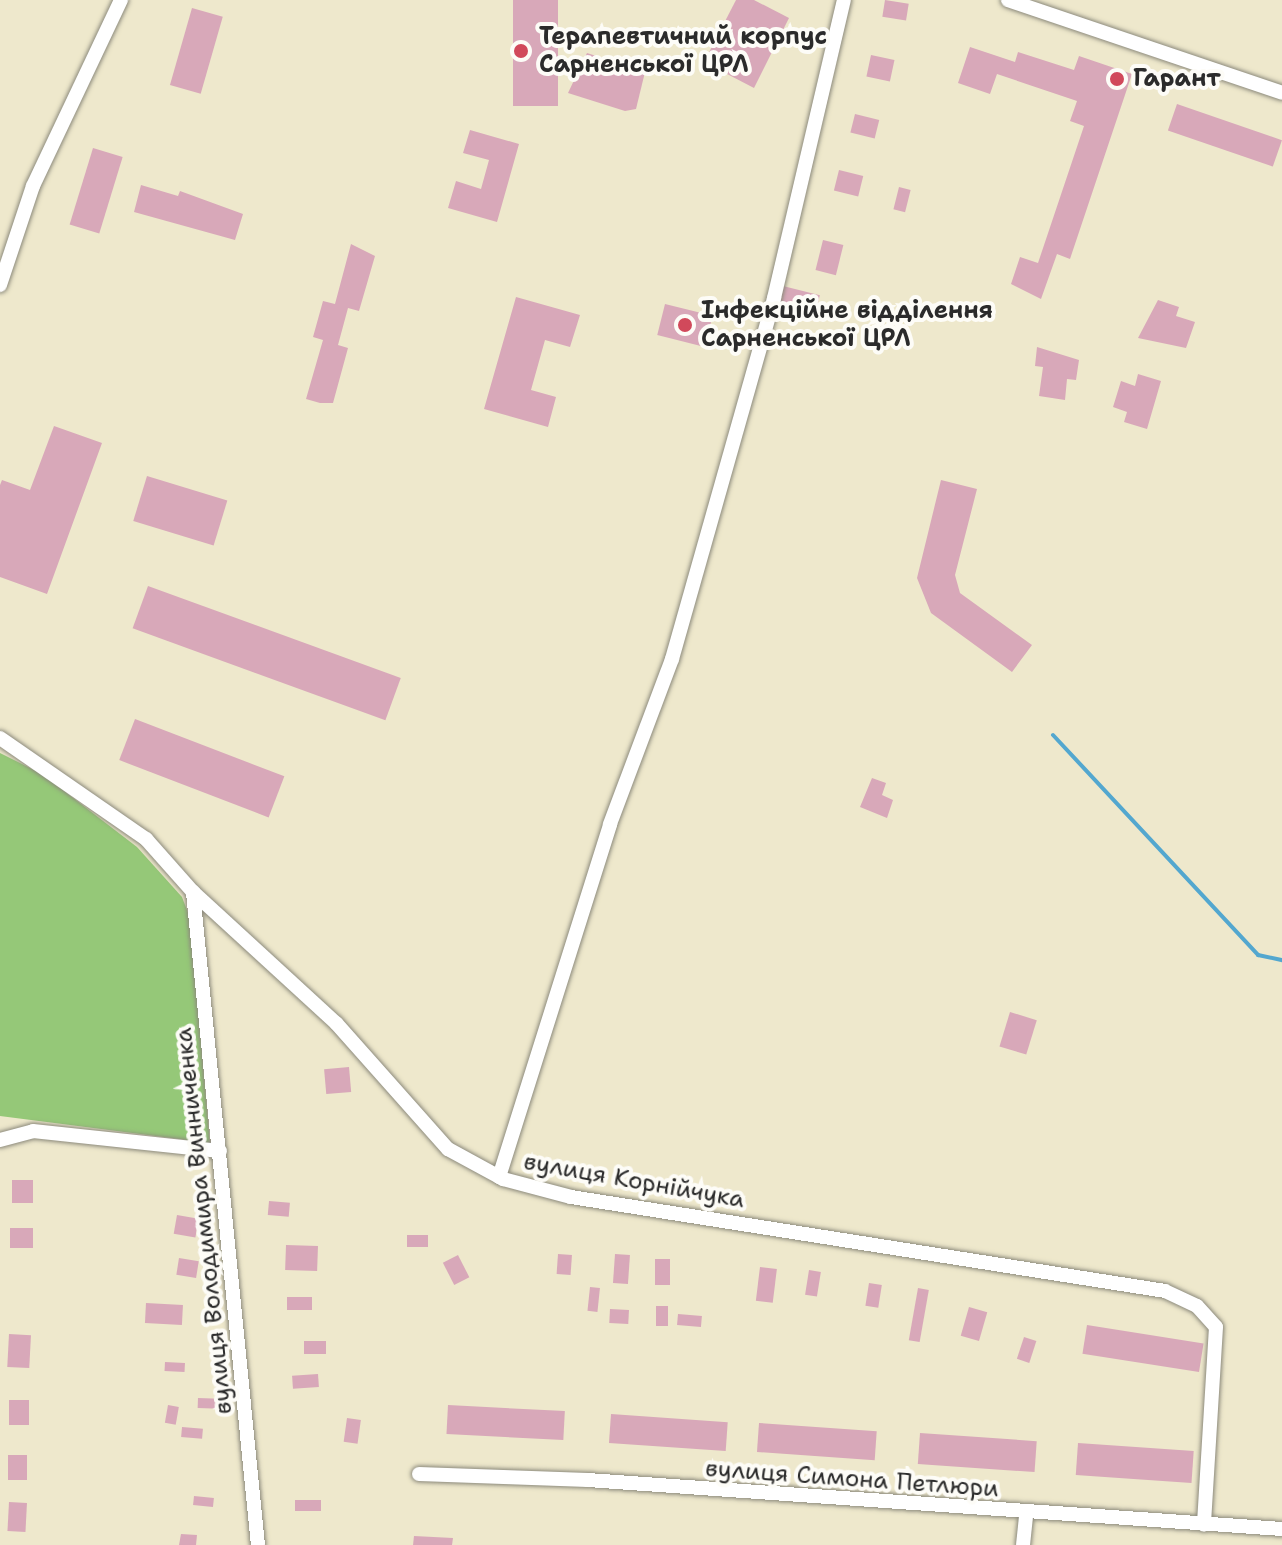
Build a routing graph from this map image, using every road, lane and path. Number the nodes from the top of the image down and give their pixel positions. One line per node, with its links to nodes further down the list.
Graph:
1 (121, 0): 5 (street)
2 (844, 0): 10 (street)
3 (1008, 0): 4 (street)
4 (1282, 93)
5 (0, 285)
6 (0, 738): 7 (street, вулиця Корнійчука)
7 (193, 892): 9 (street, вулиця Володимира Винниченка); 10 (street, вулиця Корнійчука)
8 (0, 1140): 9 (street)
9 (220, 1151): 15 (street, вулиця Володимира Винниченка)
10 (499, 1177): 13 (street, вулиця Корнійчука)
11 (419, 1474): 12 (street, вулиця Симона Петлюри)
12 (1026, 1514): 13 (street, вулиця Симона Петлюри); 16 (street)
13 (1204, 1525): 14 (street, вулиця Симона Петлюри)
14 (1282, 1529)
15 (258, 1545)
16 (1023, 1545)

